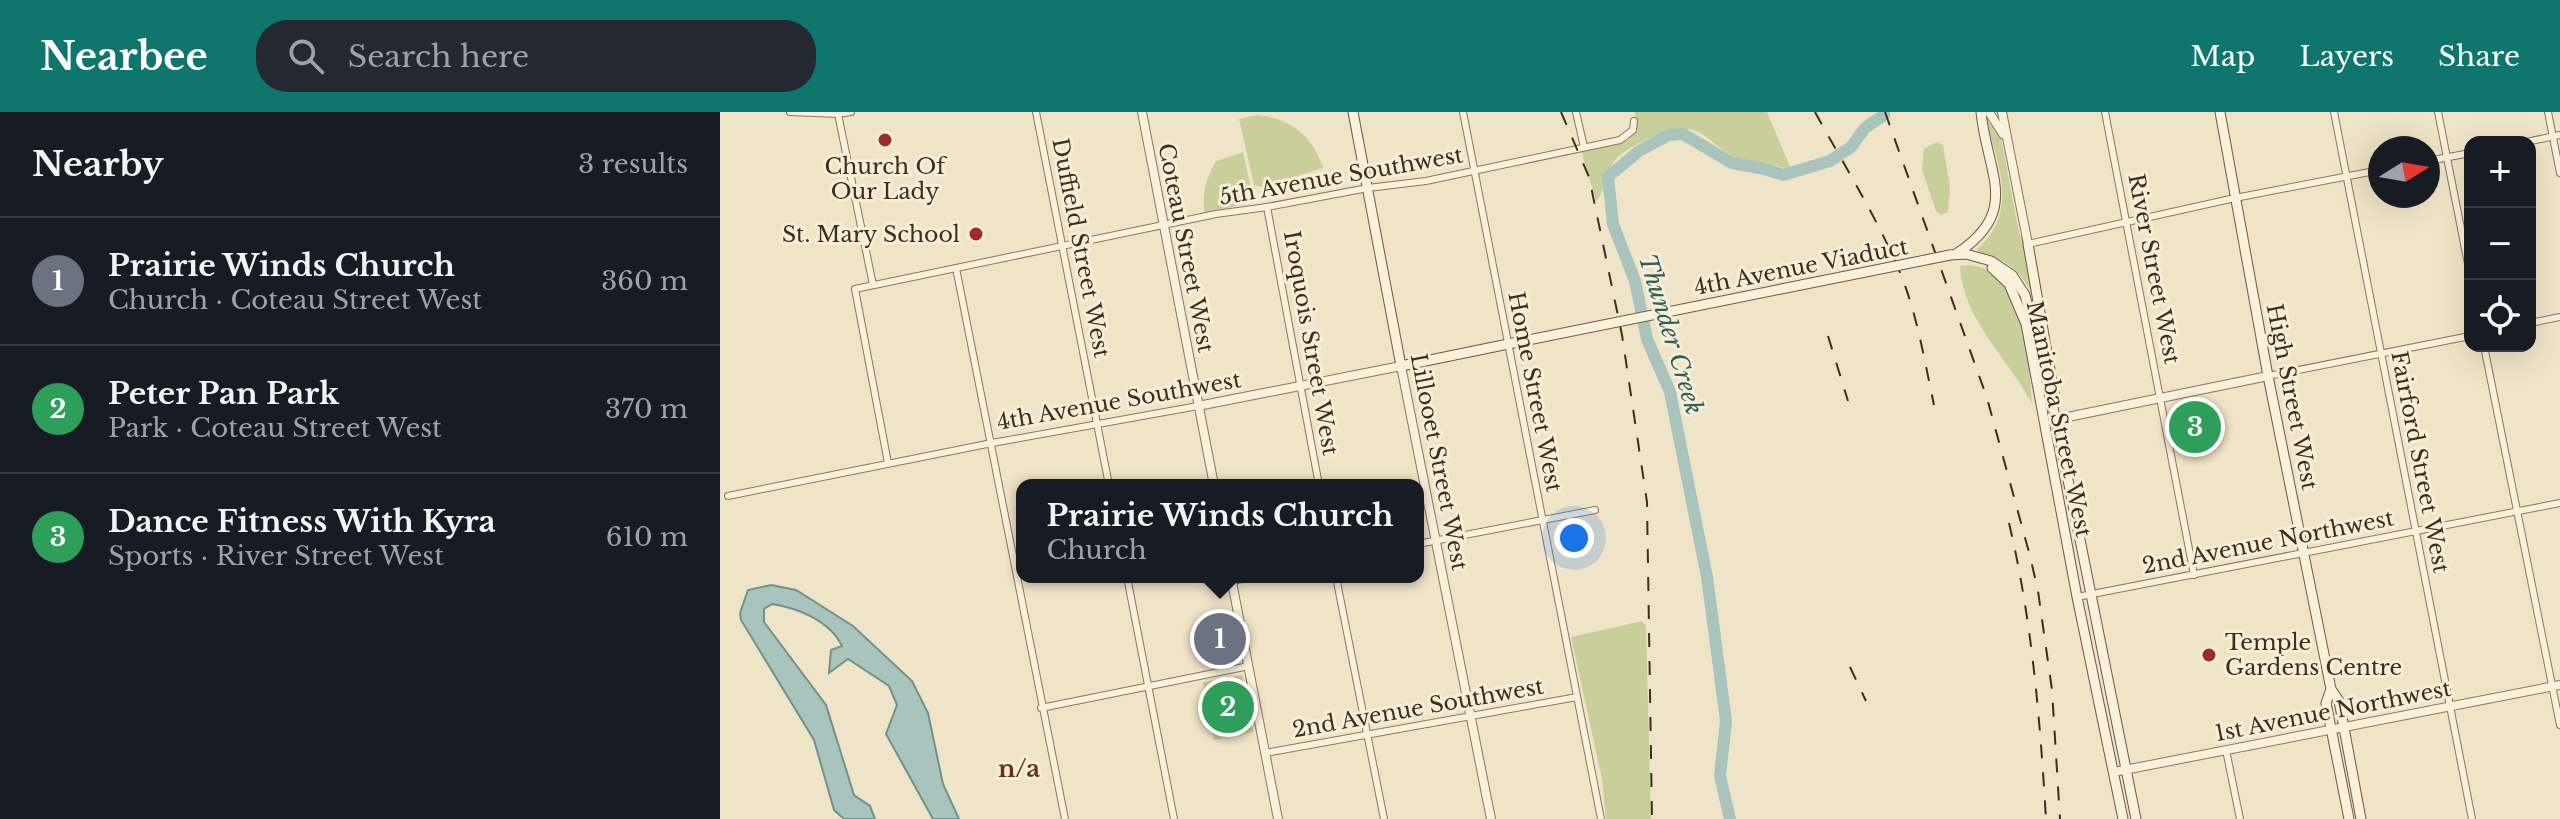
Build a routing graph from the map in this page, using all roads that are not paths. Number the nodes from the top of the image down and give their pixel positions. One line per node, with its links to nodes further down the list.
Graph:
1 (790, 112): 16 (street)
2 (851, 112): 16 (street)
3 (1036, 112): 36 (street, Duffield Street West)
4 (1142, 112): 33 (street, Coteau Street West)
5 (1353, 112): 29 (main road, Lillooet Street West)
6 (1463, 112): 25 (street, Home Street West)
7 (1576, 112): 21 (street)
8 (1981, 112): 37 (main road)
9 (1989, 112): 20 (street)
10 (2002, 112): 20 (street)
11 (2105, 112): 32 (street, River Street West)
12 (2220, 112): 30 (main road, High Street West)
13 (2334, 112): 28 (street, Fairford Street West)
14 (2438, 112): 23 (street)
15 (2548, 112): 18 (street)
16 (838, 114): 39 (street)
17 (1634, 121): 21 (street, 5th Avenue Southwest)
18 (2556, 136): 19 (street); 27 (street)
19 (2536, 140)
20 (2007, 142): 34 (street)
21 (1584, 147): 25 (street, 5th Avenue Southwest)
22 (2464, 154): 23 (street)
23 (2446, 158): 24 (street); 35 (street)
24 (2440, 159)
25 (1475, 171): 29 (street, 5th Avenue Southwest); 43 (street, Home Street West)
26 (2368, 173): 28 (street)
27 (2560, 173)
28 (2347, 177): 30 (street); 45 (street, Fairford Street West)
29 (1368, 188): 31 (street, 5th Avenue Southwest); 46 (main road, Lillooet Street West)
30 (2235, 198): 32 (street); 47 (main road, High Street West)
31 (1267, 207): 33 (street, 5th Avenue Southwest); 48 (street, Iroquois Street West)
32 (2126, 221): 34 (street); 49 (street, River Street West)
33 (1165, 227): 36 (street, 5th Avenue Southwest); 50 (street, Coteau Street West)
34 (2028, 244): 51 (main road)
35 (2464, 245)
36 (1063, 248): 38 (street, 5th Avenue Southwest); 53 (street, Duffield Street West)
37 (1953, 255): 43 (main road, 4th Avenue Viaduct, bridge); 51 (main road, Manitoba Street West); 52 (main road, Manitoba Street West)
38 (956, 268): 39 (street, 5th Avenue Southwest); 54 (street)
39 (873, 285): 55 (street, 5th Avenue Southwest)
40 (2560, 317): 41 (street)
41 (2536, 322)
42 (2464, 337): 45 (street)
43 (1513, 343): 46 (main road, 4th Avenue Southwest); 65 (street, Home Street West)
44 (2485, 352): 64 (street)
45 (2381, 353): 47 (street); 66 (street, Fairford Street West)
46 (1401, 366): 48 (street, 4th Avenue Southwest); 59 (street, Lillooet Street West)
47 (2268, 376): 49 (street); 69 (main road, High Street West)
48 (1299, 386): 50 (street, 4th Avenue Southwest); 58 (street, Iroquois Street West)
49 (2161, 399): 51 (street); 71 (street, River Street West)
50 (1198, 406): 53 (street, 4th Avenue Southwest); 57 (street, Coteau Street West)
51 (2056, 420): 52 (street); 76 (main road, Manitoba Street West)
52 (2044, 422): 77 (main road, Manitoba Street West)
53 (1097, 423): 54 (street, 4th Avenue Southwest); 56 (street, Duffield Street West)
54 (992, 443): 55 (street, 4th Avenue Southwest); 70 (street)
55 (888, 463): 61 (street, 4th Avenue Southwest)
56 (1108, 479)
57 (1213, 479)
58 (1318, 479)
59 (1424, 479)
60 (1424, 481): 67 (street, Lillooet Street West)
61 (728, 496)
62 (2560, 503): 64 (street, 2nd Avenue Northwest)
63 (1595, 510): 65 (street)
64 (2516, 512): 66 (street, 2nd Avenue Northwest); 80 (street)
65 (1542, 520): 67 (street); 82 (street, Home Street West)
66 (2416, 531): 69 (street, 2nd Avenue Northwest); 83 (street, Fairford Street West)
67 (1436, 541): 68 (street); 85 (street, Lillooet Street West)
68 (1424, 543)
69 (2305, 553): 71 (street, 2nd Avenue Northwest); 81 (main road, High Street West)
70 (1016, 573)
71 (2194, 575): 76 (street, 2nd Avenue Northwest)
72 (1018, 583): 84 (street)
73 (1128, 583): 79 (street)
74 (1233, 583): 78 (street)
75 (1337, 583): 89 (street)
76 (2091, 595): 77 (street, 2nd Avenue Northwest); 92 (main road, Manitoba Street West)
77 (2077, 597): 93 (main road, Manitoba Street West)
78 (1249, 666): 79 (street); 91 (street)
79 (1149, 686): 84 (street); 95 (street)
80 (2556, 686): 83 (street, 1st Avenue Northwest); 86 (street)
81 (2331, 689): 87 (main road, High Street West); 88 (main road, High Street West)
82 (1577, 697): 85 (street, 2nd Avenue Southwest); 99 (street, Home Street West)
83 (2449, 707): 87 (street, 1st Avenue Northwest); 105 (street, Fairford Street West)
84 (1041, 708): 94 (street)
85 (1471, 715): 89 (street, 2nd Avenue Southwest); 98 (street, Lillooet Street West)
86 (2560, 725)
87 (2344, 727): 88 (street, 1st Avenue Northwest); 104 (main road, High Street West)
88 (2332, 730): 90 (street, 1st Avenue Northwest); 103 (main road, High Street West)
89 (1367, 734): 91 (street, 2nd Avenue Southwest); 97 (street)
90 (2226, 750): 92 (street, 1st Avenue Northwest); 102 (street)
91 (1265, 753): 96 (street)
92 (2127, 770): 93 (street, 1st Avenue Northwest); 101 (main road, Manitoba Street West)
93 (2114, 772): 100 (main road, Manitoba Street West)
94 (1065, 819)
95 (1174, 819)
96 (1278, 819)
97 (1384, 819)
98 (1491, 819)
99 (1601, 819)
100 (2123, 819)
101 (2136, 819)
102 (2240, 819)
103 (2349, 819)
104 (2361, 819)
105 (2472, 819)

